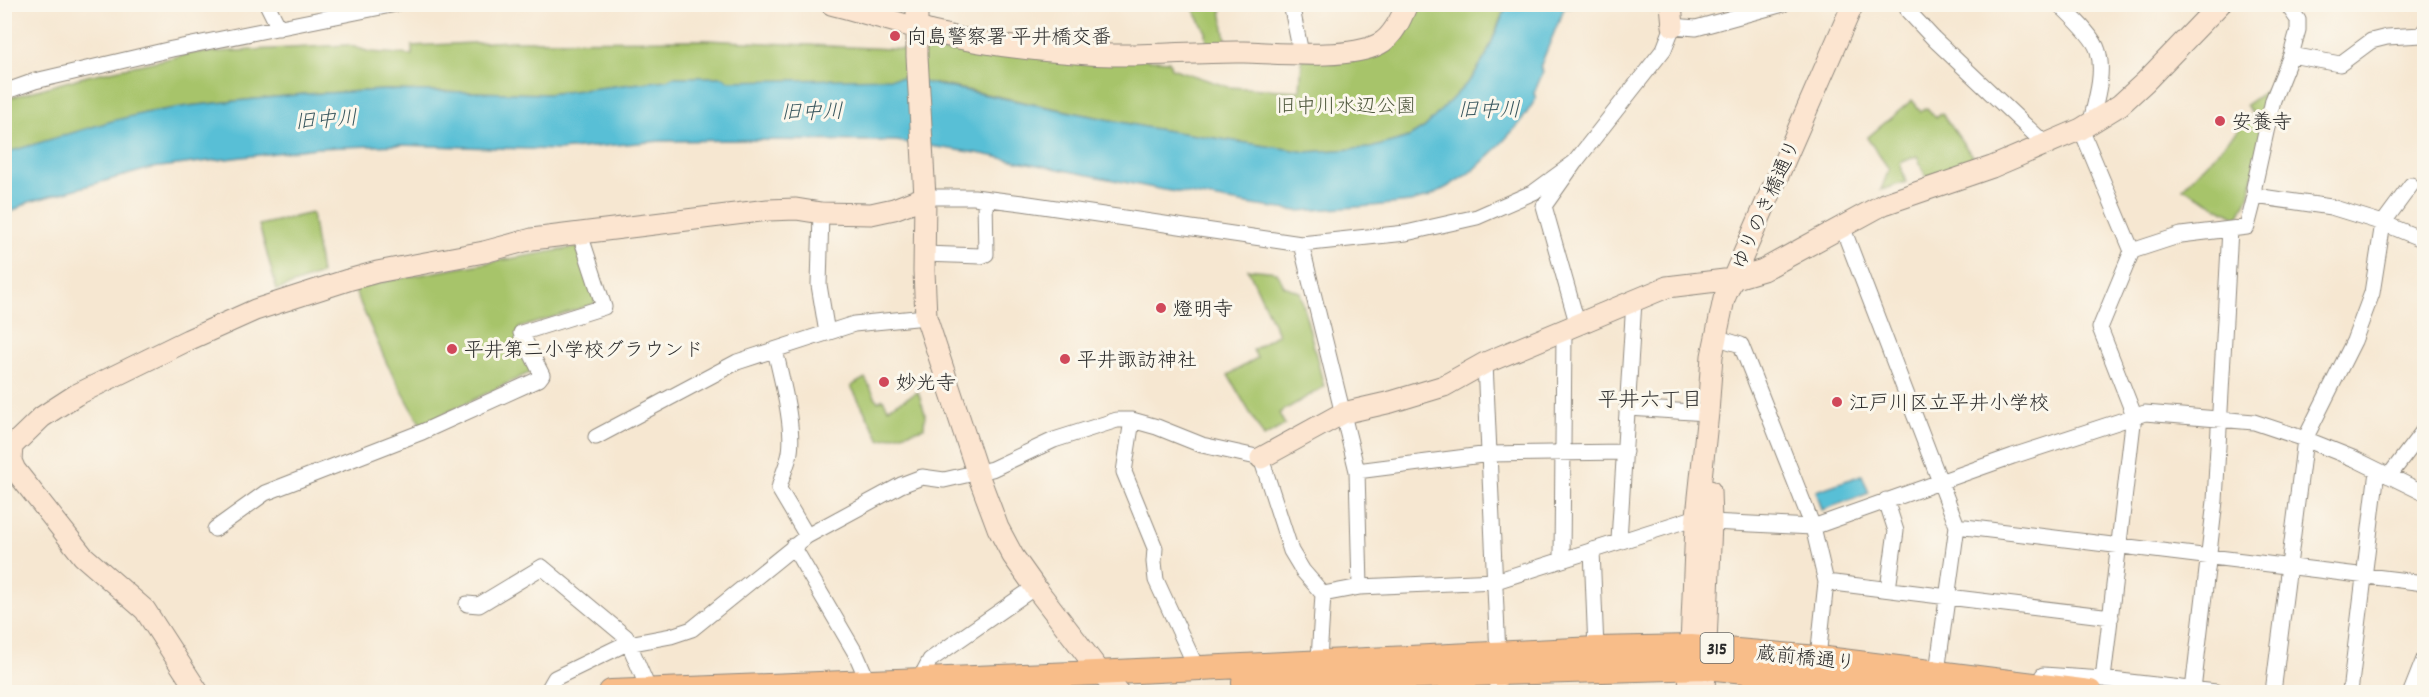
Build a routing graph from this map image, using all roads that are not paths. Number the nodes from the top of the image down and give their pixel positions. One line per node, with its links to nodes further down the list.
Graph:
1 (267, 4): 16 (street)
2 (396, 4): 16 (street)
3 (831, 4): 15 (street)
4 (917, 4): 15 (street)
5 (1291, 4): 18 (street)
6 (1407, 4): 18 (street)
7 (1671, 4): 14 (street)
8 (1783, 4): 14 (street)
9 (1853, 4): 37 (street, ゆりのき橋通り)
10 (1907, 4): 22 (street)
11 (2059, 4): 21 (street)
12 (2220, 4): 21 (street)
13 (2287, 4): 19 (street)
14 (1673, 26): 23 (street)
15 (917, 27): 18 (street); 26 (street)
16 (279, 28): 20 (street)
17 (2424, 31): 19 (street)
18 (1301, 53)
19 (2291, 55): 25 (street)
20 (4, 92)
21 (2085, 127): 22 (street); 35 (street)
22 (2045, 144): 30 (street)
23 (1575, 162): 34 (street); 40 (street)
24 (2411, 185): 29 (street)
25 (2255, 196): 29 (street); 31 (street)
26 (925, 197): 27 (street); 28 (street); 36 (street)
27 (985, 199): 34 (street); 36 (street)
28 (821, 213): 32 (street); 41 (street)
29 (2383, 223): 33 (street); 53 (street)
30 (1842, 226): 37 (street); 61 (street)
31 (2230, 229): 35 (street); 49 (street)
32 (580, 234): 67 (street); 103 (street)
33 (2424, 240)
34 (1301, 244): 46 (street)
35 (2132, 251): 48 (street)
36 (924, 254): 39 (street)
37 (1733, 279): 38 (street); 42 (street, ゆりのき橋通り)
38 (1634, 301): 40 (street); 45 (street)
39 (926, 317): 41 (street); 59 (street)
40 (1571, 329): 44 (street); 55 (street)
41 (826, 333): 43 (street)
42 (1715, 337): 47 (street, ゆりのき橋通り); 66 (street)
43 (775, 350): 52 (street); 68 (street)
44 (1485, 363): 46 (street); 56 (street)
45 (1628, 408): 47 (street); 54 (street)
46 (1343, 413): 57 (street); 58 (street)
47 (1708, 413): 64 (street, ゆりのき橋通り)
48 (2134, 415): 49 (street); 61 (street); 71 (street)
49 (2220, 419): 53 (street); 73 (street)
50 (1132, 420): 57 (street); 59 (street); 92 (street)
51 (2424, 430): 60 (street)
52 (596, 437)
53 (2306, 439): 60 (street); 75 (street)
54 (1625, 452): 55 (street); 69 (street)
55 (1562, 453): 56 (street); 74 (street)
56 (1490, 454): 58 (street); 77 (street)
57 (1261, 458): 83 (street)
58 (1358, 471): 81 (street)
59 (977, 472): 68 (street); 80 (street)
60 (2383, 474): 62 (street); 76 (street)
61 (1941, 481): 63 (street); 65 (street)
62 (2424, 493)
63 (1886, 500): 66 (street); 82 (street)
64 (1704, 520): 66 (street); 69 (street); 89 (street, ゆりのき橋通り)
65 (1957, 526): 71 (street); 84 (street)
66 (1813, 527): 78 (street)
67 (215, 529)
68 (807, 536): 70 (street)
69 (1620, 540): 72 (street)
70 (793, 546): 87 (street); 97 (street)
71 (2119, 547): 73 (street); 86 (street)
72 (1592, 550): 74 (street); 88 (street)
73 (2209, 557): 75 (street); 102 (street)
74 (1562, 559): 77 (street)
75 (2288, 566): 76 (street); 110 (street)
76 (2364, 575): 79 (street); 111 (street)
77 (1496, 581): 81 (street); 93 (street)
78 (1826, 582): 82 (street); 90 (street)
79 (2424, 583)
80 (1035, 587): 95 (street); 96 (street)
81 (1360, 587): 83 (street)
82 (1888, 589): 84 (street)
83 (1323, 594): 94 (street)
84 (1947, 596): 86 (street); 100 (street)
85 (466, 604): 87 (street)
86 (2111, 617): 99 (street)
87 (629, 644): 101 (street); 104 (street)
88 (1596, 649): 89 (main road, 蔵前橋通り / 315); 93 (main road, 蔵前橋通り / 315)
89 (1698, 657): 90 (main road, 蔵前橋通り / 315); 93 (main road, 蔵前橋通り / 315); 98 (main road, 蔵前橋通り / 315); 107 (street, ゆりのき橋通り); 108 (street, ゆりのき橋通り)
90 (1818, 658): 100 (main road, 蔵前橋通り / 315)
91 (2424, 660): 112 (street)
92 (1197, 669): 94 (main road, 蔵前橋通り / 315); 96 (main road, 蔵前橋通り / 315)
93 (1498, 673): 94 (main road, 蔵前橋通り / 315)
94 (1318, 675): 96 (main road, 蔵前橋通り / 315)
95 (920, 679): 96 (main road, 315); 97 (main road, 315)
96 (1113, 681): 106 (main road, 315)
97 (864, 682): 101 (main road, 315)
98 (1795, 684): 100 (main road, 蔵前橋通り / 315)
99 (2097, 686): 100 (main road, 蔵前橋通り / 315); 102 (street)
100 (1939, 687)
101 (647, 690): 105 (main road, 315)
102 (2193, 690): 109 (street)
103 (198, 693)
104 (547, 693)
105 (611, 693)
106 (1007, 693)
107 (1689, 693)
108 (1704, 693)
109 (2216, 693)
110 (2273, 693)
111 (2350, 693)
112 (2411, 693)

